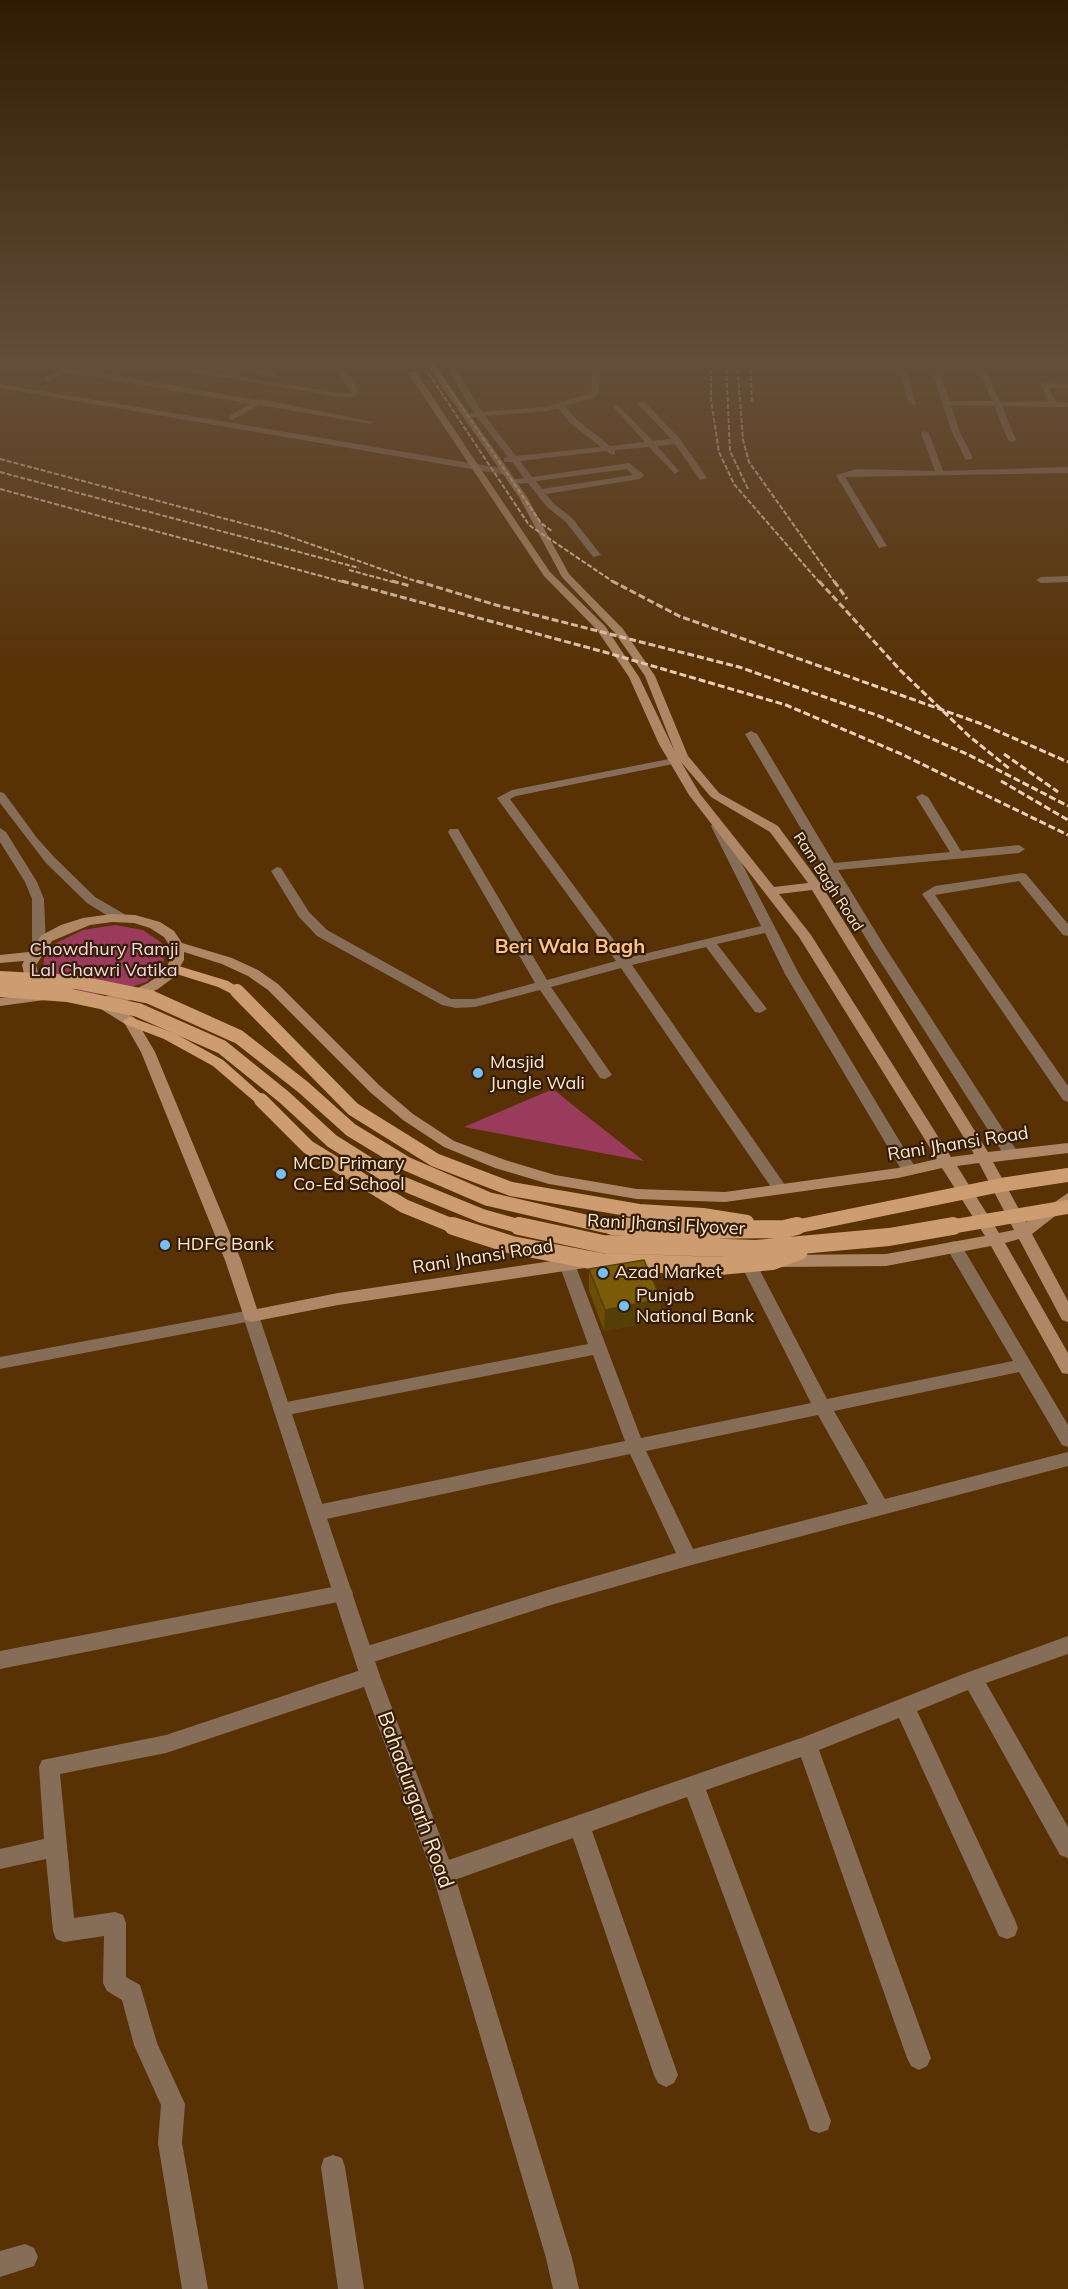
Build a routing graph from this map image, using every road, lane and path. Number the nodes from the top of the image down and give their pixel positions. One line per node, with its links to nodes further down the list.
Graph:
1 (475, 469): 19 (main road)
2 (499, 469): 8 (street)
3 (522, 469): 12 (street)
4 (609, 469): 12 (street)
5 (632, 469): 13 (street)
6 (697, 469): 11 (street)
7 (938, 469): 10 (street)
8 (504, 470): 12 (street); 22 (main road, Ram Bagh Road)
9 (1068, 470): 10 (street)
10 (940, 474): 14 (street)
11 (703, 478)
12 (532, 480): 13 (street)
13 (541, 492): 15 (street)
14 (882, 546)
15 (596, 555)
16 (1068, 579): 17 (street)
17 (1041, 580)
18 (751, 734): 29 (street)
19 (674, 761): 21 (main road); 40 (street)
20 (0, 795): 33 (street)
21 (695, 795): 22 (main road); 24 (main road)
22 (715, 795): 31 (main road, Ram Bagh Road)
23 (922, 797): 28 (street)
24 (713, 818): 32 (main road); 34 (street)
25 (0, 832): 38 (street)
26 (454, 832): 43 (street)
27 (1019, 849): 28 (street)
28 (958, 855): 29 (street)
29 (830, 867): 53 (street)
30 (277, 871): 43 (street)
31 (816, 886): 32 (main road); 54 (main road, Ram Bagh Road)
32 (772, 891): 55 (main road)
33 (121, 918): 37 (main road); 38 (main road)
34 (768, 928): 36 (street); 56 (street)
35 (1068, 932): 51 (street)
36 (709, 942): 40 (street); 48 (street)
37 (177, 946): 41 (main road); 59 (main road, Rani Jhansi Road)
38 (36, 951): 39 (main road); 45 (main road)
39 (0, 959)
40 (624, 963): 43 (street); 58 (street)
41 (172, 968): 47 (main road); 61 (main road, bridge)
42 (0, 978): 61 (main road, Rani Jhansi Flyover, bridge)
43 (544, 986): 50 (street)
44 (0, 990): 64 (main road, Rani Jhansi Flyover, bridge)
45 (56, 996): 46 (main road); 47 (main road)
46 (0, 1002)
47 (95, 1002): 49 (main road)
48 (760, 1010)
49 (130, 1021): 64 (main road, bridge); 69 (main road)
50 (605, 1076)
51 (1068, 1097)
52 (1068, 1148): 53 (main road, Rani Jhansi Road)
53 (1011, 1154): 54 (main road, Rani Jhansi Road)
54 (983, 1157): 55 (main road, Rani Jhansi Road); 62 (main road, Ram Bagh Road)
55 (947, 1162): 56 (main road, Rani Jhansi Road); 63 (main road)
56 (909, 1170): 58 (main road, Rani Jhansi Road)
57 (1068, 1174): 61 (main road, Rani Jhansi Flyover, bridge)
58 (780, 1189): 59 (main road, Rani Jhansi Road)
59 (637, 1194): 67 (main road)
60 (1067, 1204): 62 (main road, Rani Jhansi Road); 64 (main road, Rani Jhansi Flyover, bridge)
61 (784, 1229)
62 (1022, 1233): 63 (main road, Rani Jhansi Road); 70 (main road, Ram Bagh Road)
63 (995, 1240): 65 (main road, Rani Jhansi Road); 74 (main road)
64 (818, 1244)
65 (954, 1247): 66 (main road, Rani Jhansi Road); 73 (street)
66 (747, 1261): 67 (main road, Rani Jhansi Road); 75 (street)
67 (586, 1262): 68 (main road, Rani Jhansi Road)
68 (567, 1264): 69 (main road, Rani Jhansi Road); 71 (street)
69 (251, 1316): 72 (street); 76 (street, Bahadurgarh Road)
70 (1068, 1316)
71 (598, 1348): 76 (street); 78 (street)
72 (0, 1363)
73 (1023, 1365): 75 (street); 77 (street)
74 (1068, 1368)
75 (822, 1406): 78 (street); 80 (street)
76 (282, 1409): 81 (street, Bahadurgarh Road)
77 (1068, 1440)
78 (636, 1448): 81 (street); 82 (street)
79 (1068, 1459): 80 (street)
80 (880, 1508): 82 (street)
81 (317, 1513): 83 (street, Bahadurgarh Road)
82 (688, 1558): 86 (street)
83 (344, 1593): 85 (street); 86 (street, Bahadurgarh Road)
84 (1068, 1645): 87 (street)
85 (0, 1660)
86 (367, 1666): 92 (street); 95 (street, Bahadurgarh Road)
87 (973, 1679): 88 (street); 93 (street)
88 (905, 1708): 89 (street); 96 (street)
89 (807, 1745): 90 (street); 97 (street)
90 (693, 1784): 91 (street); 99 (street)
91 (579, 1825): 95 (street); 98 (street)
92 (56, 1847): 94 (street); 103 (street)
93 (1068, 1848)
94 (0, 1859)
95 (444, 1873): 105 (street, Bahadurgarh Road)
96 (1007, 1928)
97 (919, 2058)
98 (666, 2075)
99 (819, 2121)
100 (333, 2167): 104 (street)
101 (25, 2257): 102 (street)
102 (0, 2264)
103 (195, 2289)
104 (351, 2289)
105 (566, 2289)

